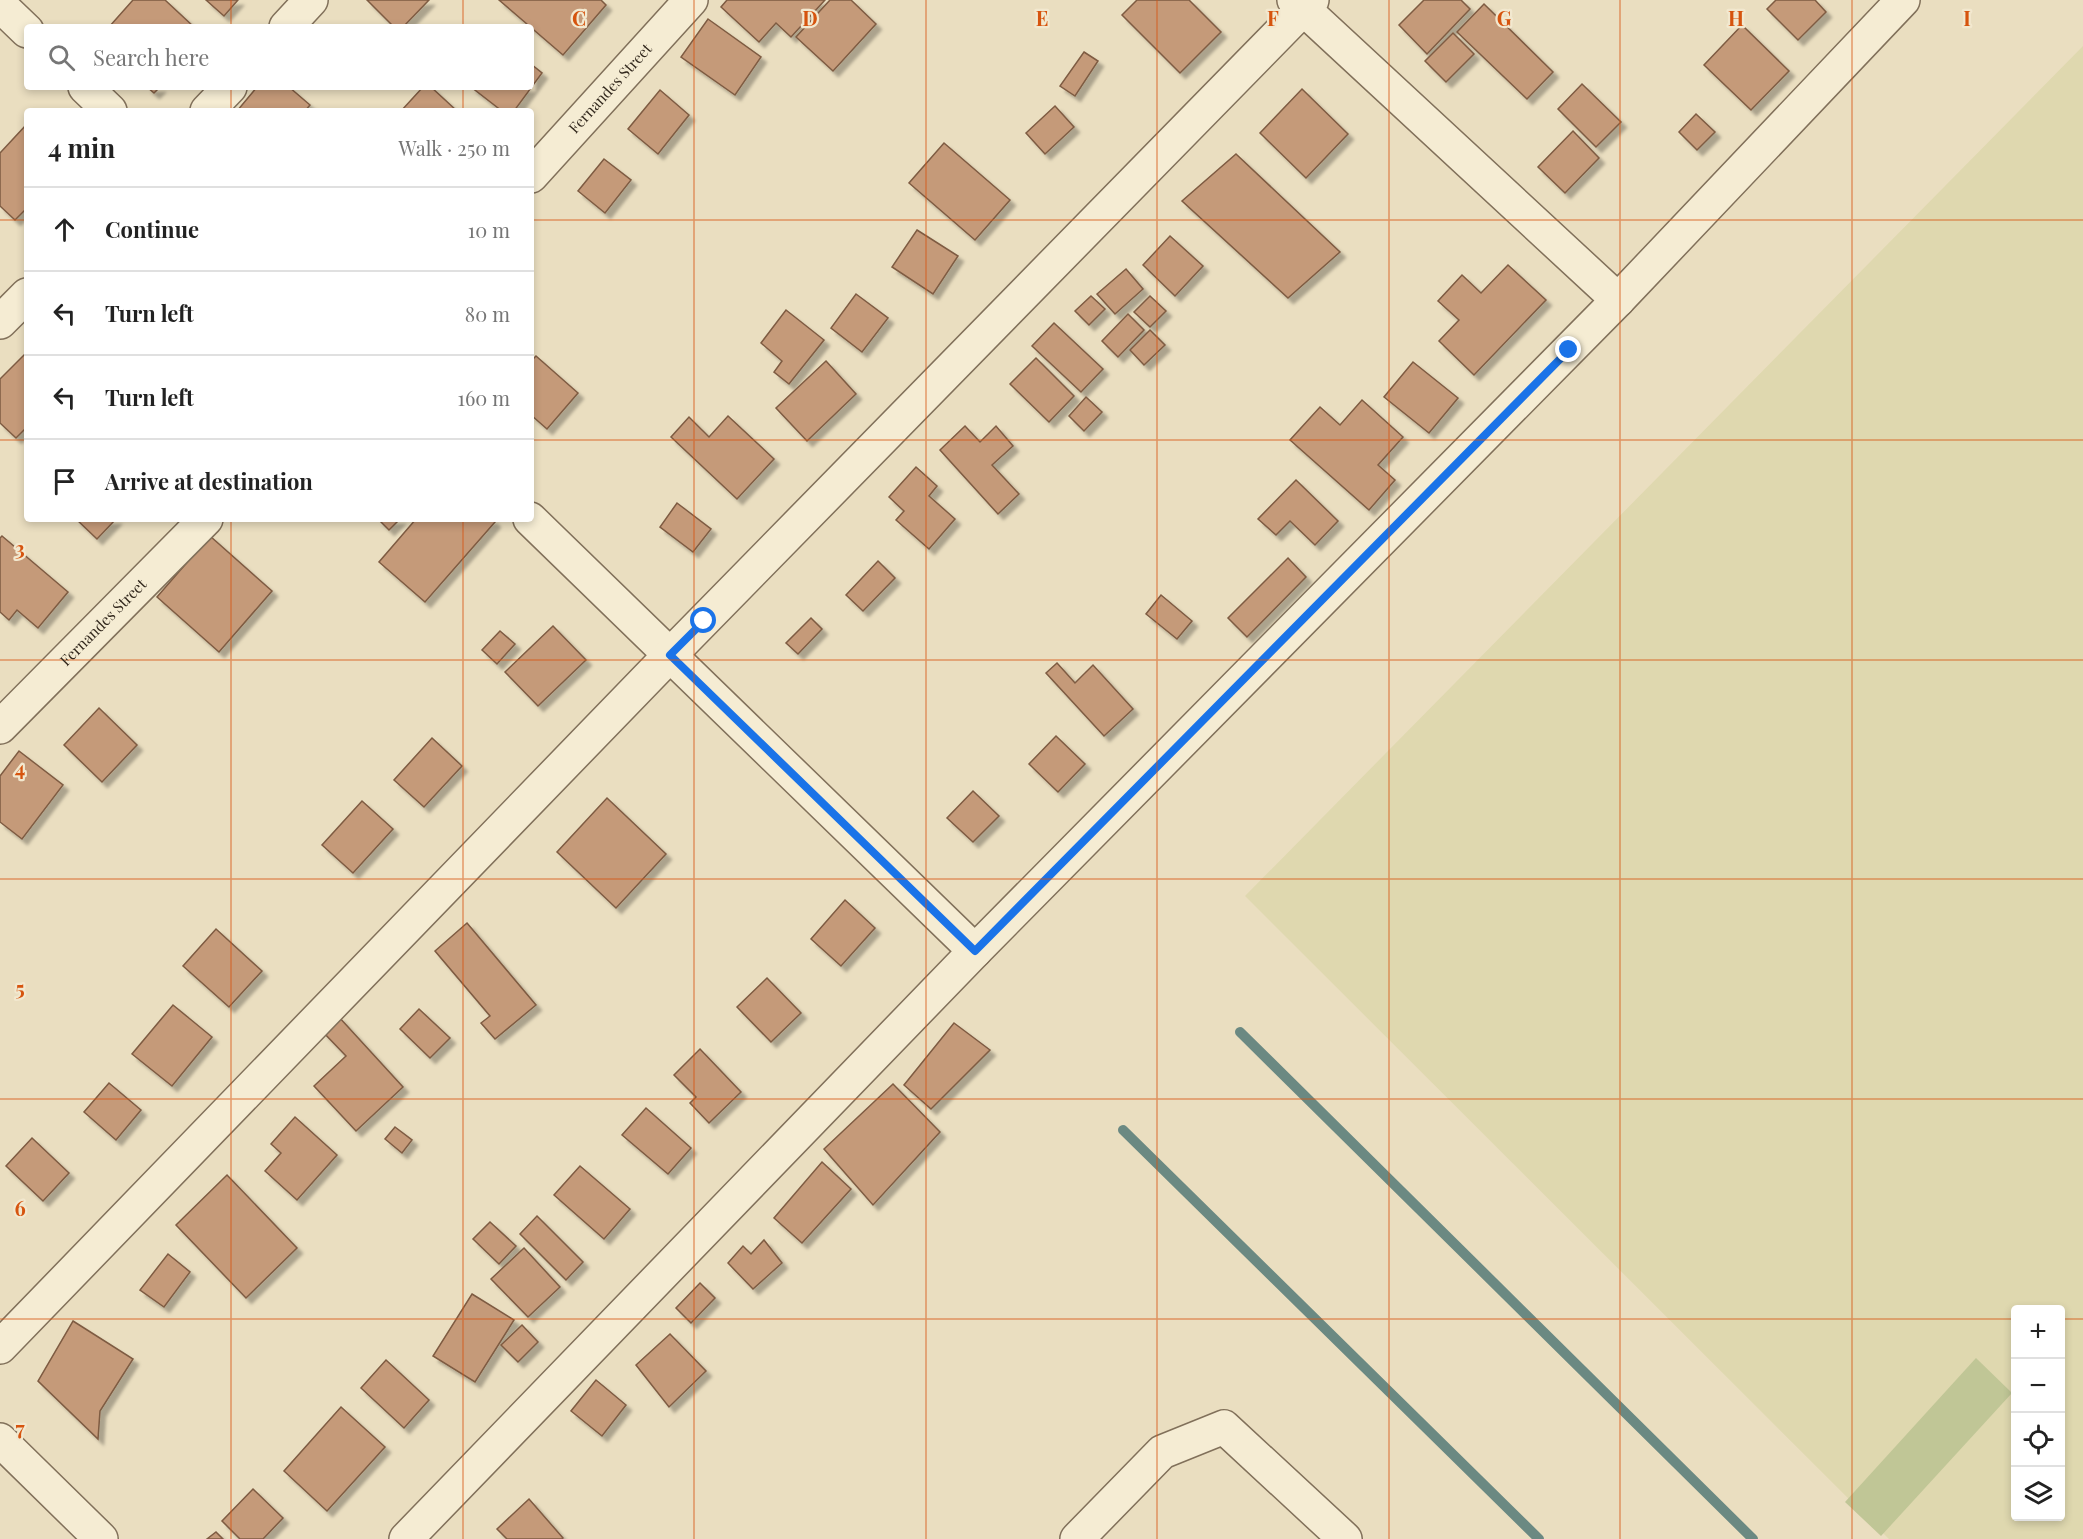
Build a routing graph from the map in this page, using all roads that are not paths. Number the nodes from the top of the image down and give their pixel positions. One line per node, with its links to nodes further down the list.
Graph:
1 (311, 0): 6 (street)
2 (691, 0): 12 (street, Fernandes Street)
3 (1903, 0): 14 (street)
4 (1303, 3): 14 (street); 18 (street)
5 (0, 5): 7 (street)
6 (289, 24)
7 (24, 28)
8 (88, 90): 10 (street)
9 (227, 90): 11 (street)
10 (107, 108)
11 (210, 108)
12 (534, 173)
13 (24, 298): 15 (street)
14 (1618, 300): 20 (street)
15 (0, 322)
16 (203, 522): 19 (street, Fernandes Street)
17 (533, 522): 18 (street)
18 (670, 655): 20 (street); 21 (street)
19 (0, 727)
20 (975, 951): 24 (street)
21 (0, 1347)
22 (0, 1440): 23 (street)
23 (101, 1539)
24 (406, 1539)
25 (1077, 1539): 26 (street)
26 (1345, 1539)

